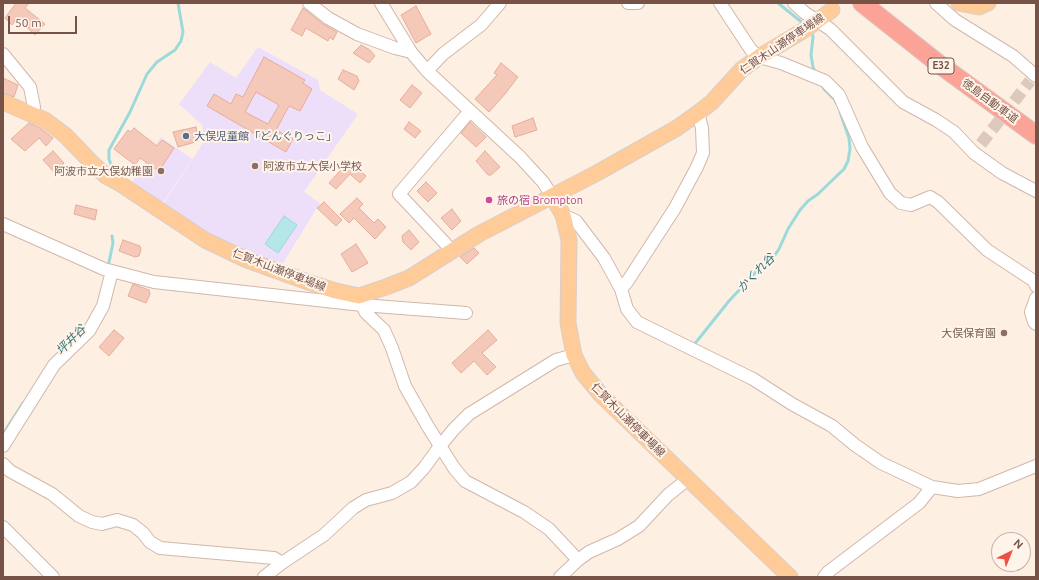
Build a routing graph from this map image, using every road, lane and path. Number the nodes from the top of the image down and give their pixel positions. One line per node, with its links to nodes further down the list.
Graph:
1 (309, 3): 15 (street)
2 (380, 3): 15 (street)
3 (500, 3): 18 (street)
4 (628, 3): 5 (street)
5 (638, 3)
6 (720, 3): 17 (street)
7 (794, 3): 14 (street)
8 (862, 3): 24 (highway, 徳島自動車道 / E32)
9 (874, 3): 24 (highway, 徳島自動車道 / E32)
10 (936, 3): 19 (street)
11 (959, 3): 12 (main road)
12 (988, 3)
13 (832, 10): 14 (main road, 仁賀木山瀬停車場線)
14 (811, 25): 17 (main road, 仁賀木山瀬停車場線); 25 (street)
15 (411, 52): 18 (street)
16 (3, 54): 22 (street)
17 (759, 57): 23 (main road, 仁賀木山瀬停車場線); 31 (street)
18 (427, 71): 21 (street)
19 (1034, 77)
20 (3, 102): 22 (main road, 仁賀木山瀬停車場線)
21 (470, 111): 26 (street); 29 (street)
22 (32, 114): 34 (main road, 仁賀木山瀬停車場線)
23 (698, 114): 26 (main road, 仁賀木山瀬停車場線); 32 (street)
24 (1029, 130)
25 (1036, 191)
26 (552, 196): 27 (main road, 仁賀木山瀬停車場線); 29 (main road, 仁賀木山瀬停車場線)
27 (564, 215): 32 (street); 37 (main road, 仁賀木山瀬停車場線)
28 (3, 224): 30 (street)
29 (451, 252): 34 (main road, 仁賀木山瀬停車場線)
30 (108, 270): 34 (street); 38 (street)
31 (1036, 286)
32 (621, 289): 43 (street)
33 (1036, 298): 36 (street)
34 (360, 300): 35 (street); 39 (street)
35 (466, 313)
36 (1036, 324)
37 (574, 355): 39 (street); 42 (main road, 仁賀木山瀬停車場線)
38 (3, 446)
39 (440, 446): 45 (street); 46 (street)
40 (3, 464): 46 (street)
41 (1036, 466): 43 (street)
42 (688, 479): 45 (street); 50 (main road, 仁賀木山瀬停車場線)
43 (932, 487): 51 (street)
44 (3, 527): 47 (street)
45 (578, 560): 49 (street)
46 (282, 563): 48 (street)
47 (53, 577)
48 (264, 577)
49 (560, 577)
50 (790, 577)
51 (824, 577)

